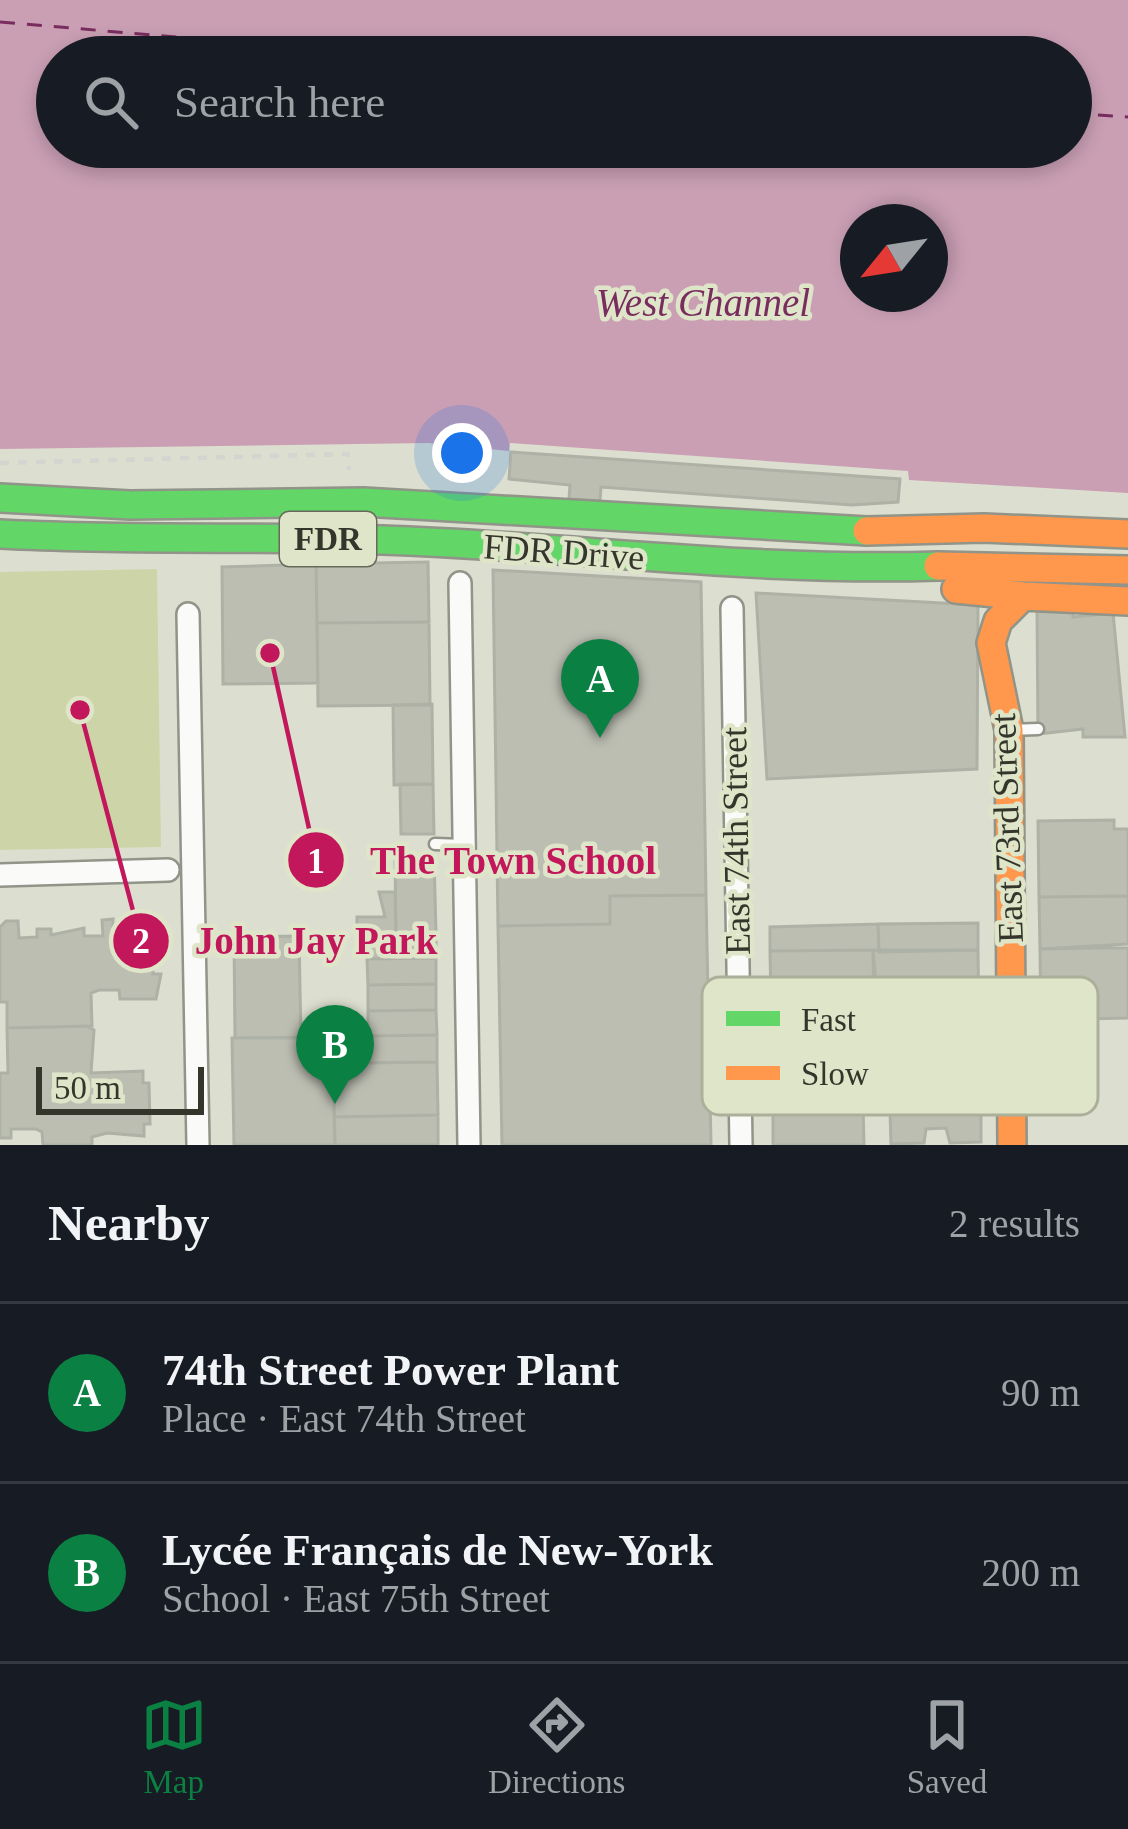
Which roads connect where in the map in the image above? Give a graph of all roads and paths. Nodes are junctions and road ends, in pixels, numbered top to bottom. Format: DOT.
graph roads {
  1 [pos="0,498"];
  2 [pos="0,534"];
  3 [pos="1128,534"];
  4 [pos="54,538"];
  5 [pos="0,551"];
  6 [pos="892,569"];
  7 [pos="1128,570"];
  8 [pos="460,583"];
  9 [pos="1023,596"];
  10 [pos="1128,601"];
  11 [pos="732,608"];
  12 [pos="188,614"];
  13 [pos="1038,729"];
  14 [pos="1009,730"];
  15 [pos="434,844"];
  16 [pos="464,845"];
  17 [pos="168,870"];
  18 [pos="0,875"];
  19 [pos="738,977"];
  20 [pos="1011,977"];
  21 [pos="740,1115"];
  22 [pos="1012,1115"];
  23 [pos="198,1145"];
  24 [pos="469,1145"];
  25 [pos="741,1145"];
  26 [pos="1012,1145"];
  1 -- 3 [label="main road, FDR Drive / FDR"];
  2 -- 4 [label="main road, FDR Drive / FDR"];
  4 -- 5 [label="main road"];
  4 -- 6 [label="main road, FDR Drive / FDR"];
  6 -- 7 [label="main road, FDR Drive / FDR"];
  6 -- 9 [label="main road"];
  8 -- 16 [label="street"];
  9 -- 10 [label="main road"];
  9 -- 14 [label="main road, East 73rd Street"];
  11 -- 19 [label="street, East 74th Street"];
  12 -- 23 [label="street"];
  13 -- 14 [label="lane"];
  14 -- 20 [label="main road, East 73rd Street"];
  15 -- 16 [label="lane"];
  16 -- 24 [label="street"];
  17 -- 18 [label="street"];
  21 -- 25 [label="street, East 74th Street"];
  22 -- 26 [label="main road, East 73rd Street"];
}
